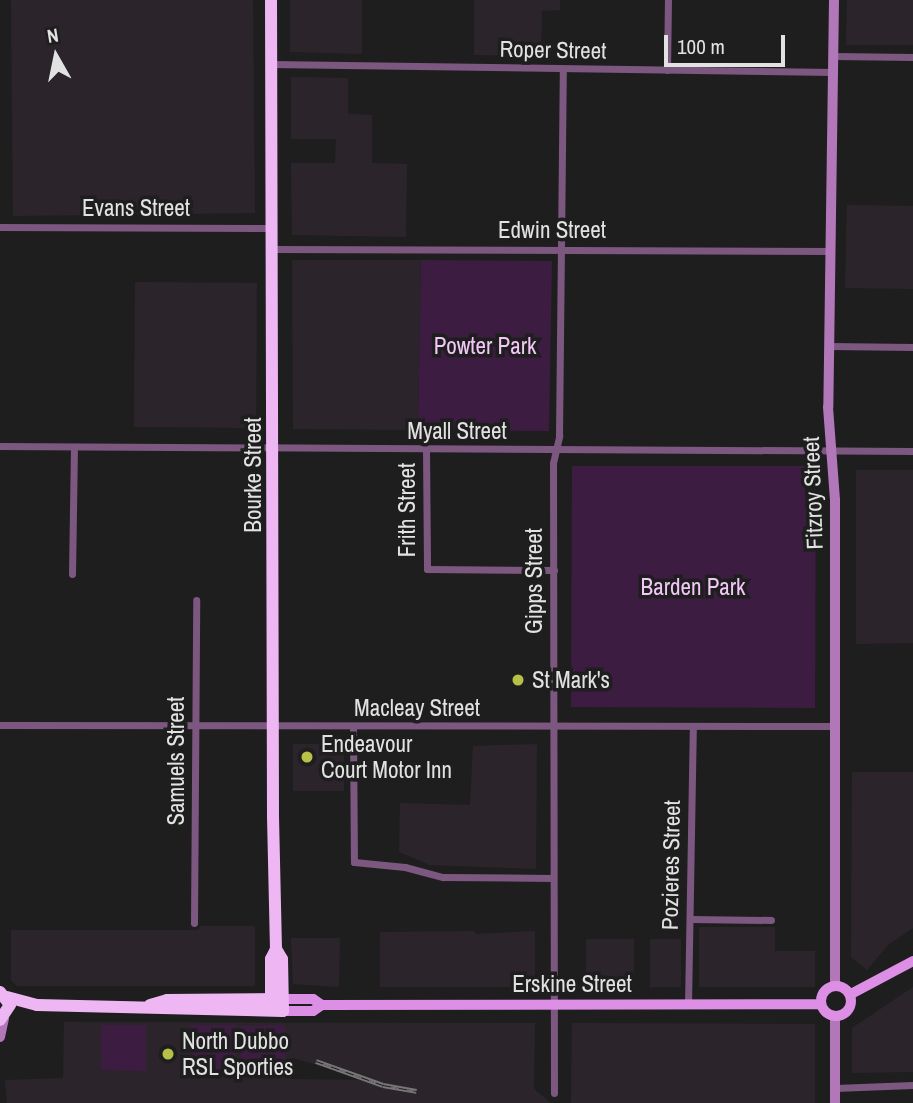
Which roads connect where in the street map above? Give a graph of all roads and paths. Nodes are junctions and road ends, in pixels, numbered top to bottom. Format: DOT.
graph roads {
  1 [pos="271,0"];
  2 [pos="668,0"];
  3 [pos="834,0"];
  4 [pos="834,56"];
  5 [pos="913,57"];
  6 [pos="271,64"];
  7 [pos="563,69"];
  8 [pos="667,70"];
  9 [pos="834,72"];
  10 [pos="0,227"];
  11 [pos="273,228"];
  12 [pos="273,249"];
  13 [pos="560,249"];
  14 [pos="831,251"];
  15 [pos="829,346"];
  16 [pos="913,347"];
  17 [pos="0,446"];
  18 [pos="75,447"];
  19 [pos="275,447"];
  20 [pos="426,450"];
  21 [pos="556,450"];
  22 [pos="831,450"];
  23 [pos="913,451"];
  24 [pos="554,570"];
  25 [pos="72,574"];
  26 [pos="196,600"];
  27 [pos="0,725"];
  28 [pos="195,726"];
  29 [pos="553,726"];
  30 [pos="693,726"];
  31 [pos="834,726"];
  32 [pos="274,727"];
  33 [pos="353,727"];
  34 [pos="554,878"];
  35 [pos="690,919"];
  36 [pos="771,920"];
  37 [pos="194,923"];
  38 [pos="913,961"];
  39 [pos="835,985"];
  40 [pos="2,991"];
  41 [pos="851,994"];
  42 [pos="821,1004"];
  43 [pos="37,1005"];
  44 [pos="277,1005"];
  45 [pos="553,1005"];
  46 [pos="688,1005"];
  47 [pos="835,1016"];
  48 [pos="4,1017"];
  49 [pos="0,1037"];
  50 [pos="913,1085"];
  51 [pos="835,1088"];
  52 [pos="554,1093"];
  53 [pos="835,1103"];
  1 -- 6 [label="highway, Bourke Street"];
  2 -- 8 [label="street"];
  3 -- 4 [label="street, Fitzroy Street"];
  4 -- 5 [label="street"];
  4 -- 9 [label="street, Fitzroy Street"];
  6 -- 7 [label="street, Roper Street"];
  6 -- 11 [label="highway, Bourke Street"];
  7 -- 8 [label="street, Roper Street"];
  7 -- 13 [label="street, Gipps Street"];
  8 -- 9 [label="street, Roper Street"];
  9 -- 14 [label="street, Fitzroy Street"];
  10 -- 11 [label="street, Evans Street"];
  11 -- 12 [label="highway, Bourke Street"];
  12 -- 13 [label="street, Edwin Street"];
  12 -- 19 [label="highway, Bourke Street"];
  13 -- 14 [label="street, Edwin Street"];
  13 -- 21 [label="street, Gipps Street"];
  14 -- 15 [label="street, Fitzroy Street"];
  15 -- 16 [label="street"];
  15 -- 22 [label="street, Fitzroy Street"];
  17 -- 18 [label="street, Myall Street"];
  18 -- 19 [label="street, Myall Street"];
  18 -- 25 [label="street"];
  19 -- 20 [label="street, Myall Street"];
  19 -- 32 [label="highway, Bourke Street"];
  20 -- 21 [label="street, Myall Street"];
  20 -- 24 [label="street, Frith Street"];
  21 -- 22 [label="street, Myall Street"];
  21 -- 24 [label="street, Gipps Street"];
  22 -- 23 [label="street, Myall Street"];
  22 -- 31 [label="street, Fitzroy Street"];
  24 -- 29 [label="street, Gipps Street"];
  26 -- 28 [label="street, Samuels Street"];
  27 -- 28 [label="street, Macleay Street"];
  28 -- 32 [label="street, Macleay Street"];
  28 -- 37 [label="street, Samuels Street"];
  29 -- 30 [label="street, Macleay Street"];
  29 -- 33 [label="street, Macleay Street"];
  29 -- 34 [label="street, Gipps Street"];
  30 -- 31 [label="street, Macleay Street"];
  30 -- 35 [label="street, Pozieres Street"];
  31 -- 39 [label="street, Fitzroy Street"];
  32 -- 33 [label="street, Macleay Street"];
  32 -- 44 [label="highway, Bourke Street"];
  33 -- 34 [label="street"];
  34 -- 45 [label="street, Gipps Street"];
  35 -- 36 [label="street"];
  35 -- 46 [label="street, Pozieres Street"];
  38 -- 41 [label="main road"];
  39 -- 41 [label="main road"];
  39 -- 42 [label="main road"];
  40 -- 43 [label="highway, Erskine Street"];
  40 -- 48 [label="highway"];
  41 -- 47 [label="main road"];
  42 -- 46 [label="main road, Erskine Street"];
  42 -- 47 [label="main road"];
  43 -- 44 [label="highway, Erskine Street"];
  43 -- 48 [label="highway, Erskine Street"];
  44 -- 45 [label="main road, Erskine Street"];
  45 -- 46 [label="main road, Erskine Street"];
  45 -- 52 [label="street, Gipps Street"];
  47 -- 51 [label="street"];
  48 -- 49 [label="street"];
  50 -- 51 [label="street"];
  51 -- 53 [label="street"];
}
